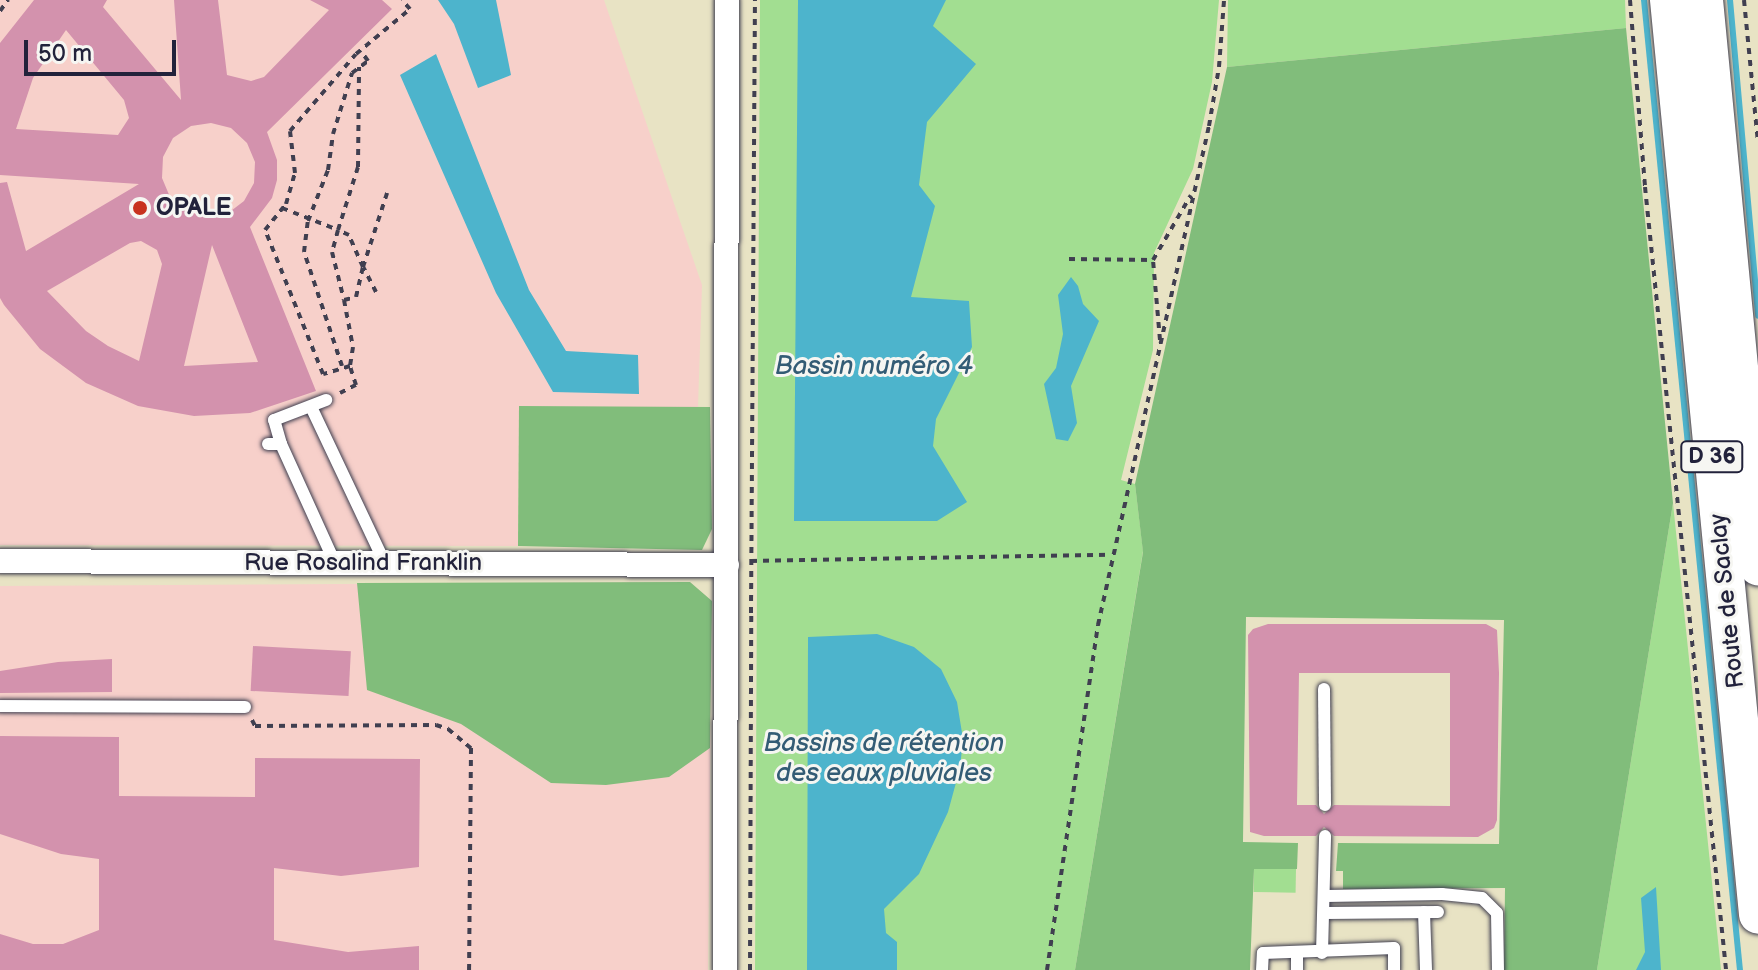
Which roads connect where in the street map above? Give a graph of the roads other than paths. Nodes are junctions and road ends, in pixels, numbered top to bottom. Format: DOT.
graph roads {
  1 [pos="727,0"];
  2 [pos="1669,0"];
  3 [pos="1704,0"];
  4 [pos="326,400"];
  5 [pos="313,411"];
  6 [pos="0,561"];
  7 [pos="335,563"];
  8 [pos="385,563"];
  9 [pos="727,565"];
  10 [pos="1758,566"];
  11 [pos="1324,689"];
  12 [pos="0,706"];
  13 [pos="245,707"];
  14 [pos="1325,805"];
  15 [pos="1325,836"];
  16 [pos="1326,896"];
  17 [pos="1424,912"];
  18 [pos="1438,912"];
  19 [pos="1325,913"];
  20 [pos="1758,915"];
  21 [pos="1297,953"];
  22 [pos="1322,953"];
  23 [pos="725,970"];
  24 [pos="1262,970"];
  25 [pos="1297,970"];
  26 [pos="1394,970"];
  27 [pos="1426,970"];
  28 [pos="1498,970"];
  1 -- 9 [label="street"];
  2 -- 20 [label="main road, Route de Saclay / D 36"];
  3 -- 10 [label="main road, Route de Saclay / D 36"];
  4 -- 7 [label="lane"];
  5 -- 8 [label="lane"];
  6 -- 7 [label="street, Rue Rosalind Franklin"];
  7 -- 8 [label="street, Rue Rosalind Franklin"];
  8 -- 9 [label="street, Rue Rosalind Franklin"];
  9 -- 23 [label="street"];
  11 -- 14 [label="lane"];
  12 -- 13 [label="lane"];
  15 -- 16 [label="lane"];
  16 -- 19 [label="lane"];
  16 -- 28 [label="lane"];
  17 -- 18 [label="lane"];
  17 -- 19 [label="lane"];
  17 -- 27 [label="lane"];
  19 -- 22 [label="lane"];
  21 -- 22 [label="lane"];
  21 -- 24 [label="lane"];
  21 -- 25 [label="lane"];
  22 -- 26 [label="lane"];
}
